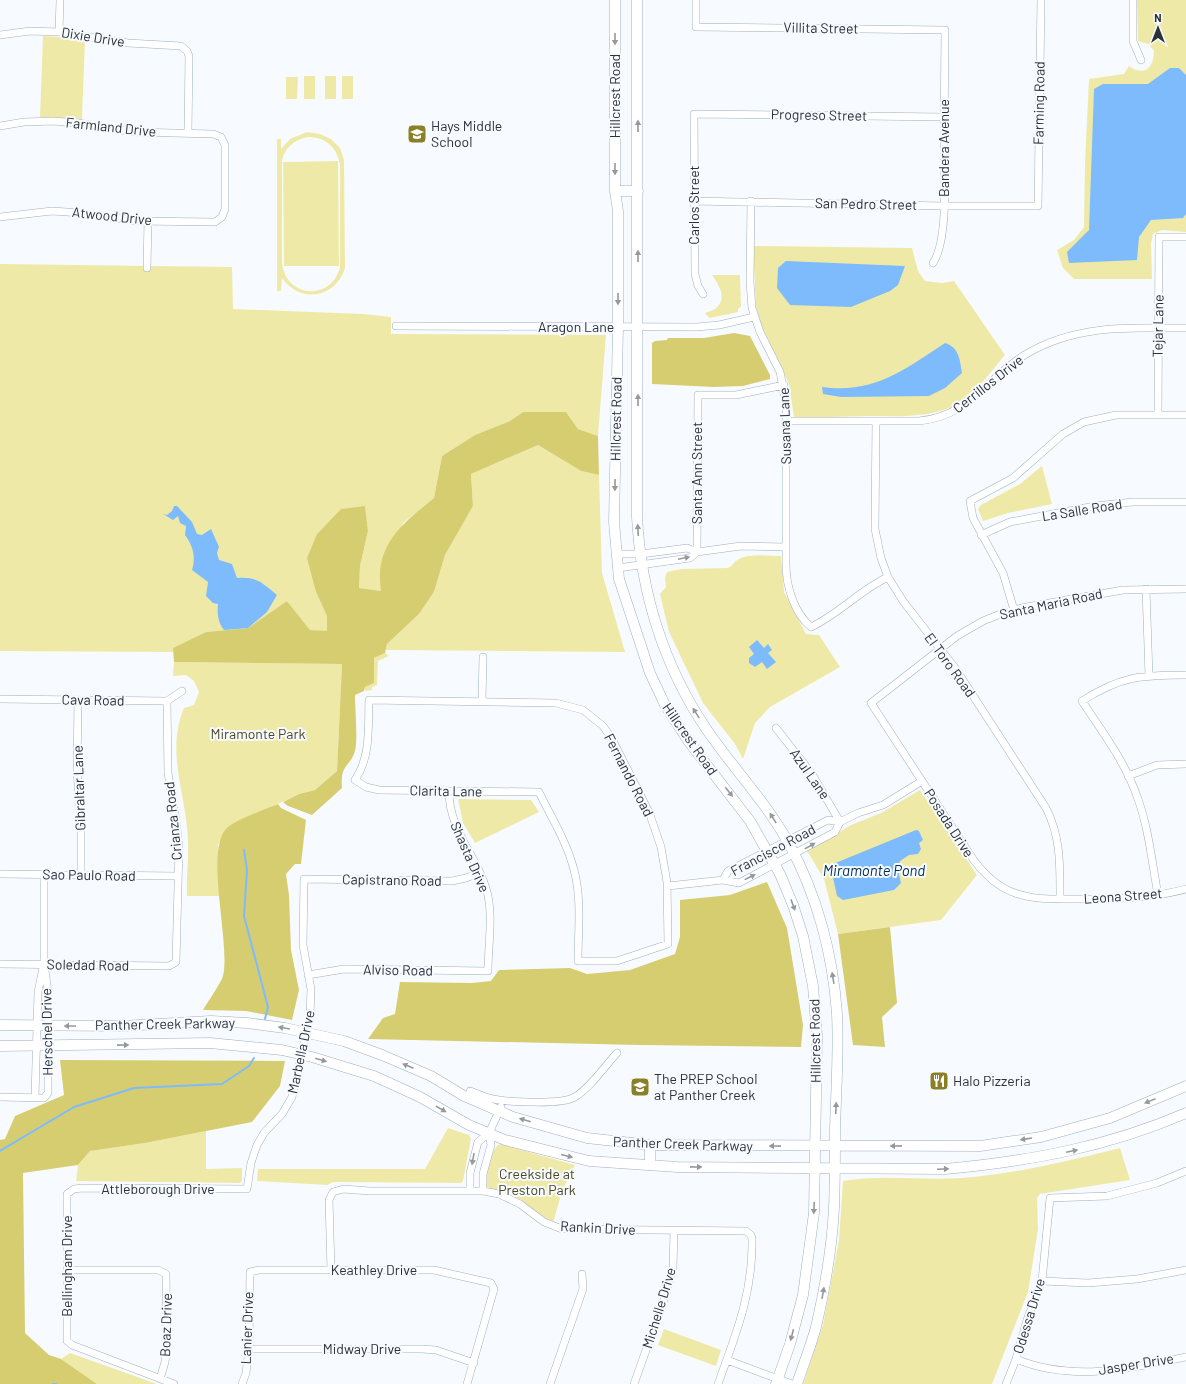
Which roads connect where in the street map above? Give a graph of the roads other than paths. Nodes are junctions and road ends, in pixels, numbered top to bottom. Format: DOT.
graph roads {
  1 [pos="60,0"];
  2 [pos="615,0"];
  3 [pos="637,0"];
  4 [pos="696,0"];
  5 [pos="1041,0"];
  6 [pos="1133,0"];
  7 [pos="945,30"];
  8 [pos="59,32"];
  9 [pos="0,35"];
  10 [pos="1141,60"];
  11 [pos="694,114"];
  12 [pos="944,117"];
  13 [pos="0,126"];
  14 [pos="188,133"];
  15 [pos="615,190"];
  16 [pos="638,192"];
  17 [pos="694,201"];
  18 [pos="751,201"];
  19 [pos="944,206"];
  20 [pos="1038,206"];
  21 [pos="0,217"];
  22 [pos="222,217"];
  23 [pos="148,221"];
  24 [pos="1186,237"];
  25 [pos="933,263"];
  26 [pos="147,268"];
  27 [pos="704,294"];
  28 [pos="754,317"];
  29 [pos="396,326"];
  30 [pos="618,327"];
  31 [pos="638,327"];
  32 [pos="1158,328"];
  33 [pos="1186,328"];
  34 [pos="784,385"];
  35 [pos="1158,415"];
  36 [pos="1186,415"];
  37 [pos="787,421"];
  38 [pos="876,421"];
  39 [pos="1186,502"];
  40 [pos="981,535"];
  41 [pos="786,547"];
  42 [pos="696,552"];
  43 [pos="617,554"];
  44 [pos="641,554"];
  45 [pos="642,565"];
  46 [pos="618,568"];
  47 [pos="888,576"];
  48 [pos="1146,588"];
  49 [pos="1186,589"];
  50 [pos="1014,610"];
  51 [pos="940,649"];
  52 [pos="483,657"];
  53 [pos="1150,676"];
  54 [pos="1186,676"];
  55 [pos="182,691"];
  56 [pos="0,699"];
  57 [pos="78,700"];
  58 [pos="167,701"];
  59 [pos="482,701"];
  60 [pos="871,703"];
  61 [pos="776,728"];
  62 [pos="1186,764"];
  63 [pos="1128,776"];
  64 [pos="355,780"];
  65 [pos="922,781"];
  66 [pos="449,791"];
  67 [pos="840,822"];
  68 [pos="788,842"];
  69 [pos="769,852"];
  70 [pos="794,855"];
  71 [pos="776,864"];
  72 [pos="479,873"];
  73 [pos="0,874"];
  74 [pos="44,874"];
  75 [pos="81,876"];
  76 [pos="178,876"];
  77 [pos="304,879"];
  78 [pos="723,880"];
  79 [pos="668,886"];
  80 [pos="1186,888"];
  81 [pos="1158,895"];
  82 [pos="1060,899"];
  83 [pos="668,944"];
  84 [pos="0,964"];
  85 [pos="44,964"];
  86 [pos="175,964"];
  87 [pos="488,971"];
  88 [pos="308,975"];
  89 [pos="0,1025"];
  90 [pos="37,1026"];
  91 [pos="49,1026"];
  92 [pos="307,1032"];
  93 [pos="0,1046"];
  94 [pos="36,1046"];
  95 [pos="48,1046"];
  96 [pos="617,1053"];
  97 [pos="302,1054"];
  98 [pos="1186,1086"];
  99 [pos="470,1091"];
  100 [pos="0,1097"];
  101 [pos="36,1097"];
  102 [pos="504,1100"];
  103 [pos="500,1112"];
  104 [pos="1186,1113"];
  105 [pos="489,1133"];
  106 [pos="650,1145"];
  107 [pos="814,1147"];
  108 [pos="835,1147"];
  109 [pos="650,1165"];
  110 [pos="834,1168"];
  111 [pos="815,1169"];
  112 [pos="1186,1171"];
  113 [pos="247,1189"];
  114 [pos="70,1191"];
  115 [pos="470,1191"];
  116 [pos="483,1191"];
  117 [pos="674,1231"];
  118 [pos="331,1269"];
  119 [pos="67,1270"];
  120 [pos="1186,1270"];
  121 [pos="250,1272"];
  122 [pos="582,1274"];
  123 [pos="1042,1281"];
  124 [pos="249,1349"];
  125 [pos="1186,1356"];
  126 [pos="1016,1359"];
  127 [pos="727,1360"];
  128 [pos="474,1363"];
  129 [pos="160,1379"];
  130 [pos="777,1381"];
  131 [pos="174,1384"];
  132 [pos="242,1384"];
  133 [pos="468,1384"];
  134 [pos="550,1384"];
  135 [pos="634,1384"];
  136 [pos="718,1384"];
  137 [pos="792,1384"];
  138 [pos="797,1384"];
  139 [pos="1006,1384"];
  1 -- 8 [label="street"];
  2 -- 15 [label="main road, Hillcrest Road, one-way"];
  16 -- 3 [label="main road, Hillcrest Road, one-way"];
  4 -- 7 [label="street, Villita Street"];
  5 -- 20 [label="street, Farming Road"];
  6 -- 10 [label="street"];
  7 -- 12 [label="street, Bandera Avenue"];
  8 -- 9 [label="street, Dixie Drive"];
  8 -- 14 [label="street, Dixie Drive"];
  11 -- 12 [label="street, Progreso Street"];
  11 -- 17 [label="street, Carlos Street"];
  12 -- 19 [label="street, Bandera Avenue"];
  13 -- 14 [label="street, Farmland Drive"];
  14 -- 22 [label="street, Farmland Drive"];
  15 -- 16 [label="main road"];
  15 -- 30 [label="main road, Hillcrest Road, one-way"];
  31 -- 16 [label="main road, Hillcrest Road, one-way"];
  17 -- 18 [label="street, San Pedro Street"];
  17 -- 27 [label="street, Carlos Street"];
  18 -- 19 [label="street, San Pedro Street"];
  18 -- 28 [label="street, Susana Lane"];
  19 -- 20 [label="street, San Pedro Street"];
  19 -- 25 [label="street, Bandera Avenue"];
  21 -- 23 [label="street, Atwood Drive"];
  22 -- 23 [label="street, Atwood Drive"];
  23 -- 26 [label="street"];
  24 -- 32 [label="street, Tejar Lane"];
  28 -- 31 [label="street, Aragon Lane"];
  28 -- 34 [label="street, Susana Lane"];
  29 -- 30 [label="street, Aragon Lane"];
  30 -- 31 [label="street, Aragon Lane"];
  30 -- 43 [label="main road, Hillcrest Road, one-way"];
  44 -- 31 [label="main road, Hillcrest Road, one-way"];
  32 -- 33 [label="street, Cerrillos Drive"];
  32 -- 35 [label="street, Tejar Lane"];
  32 -- 38 [label="street, Cerrillos Drive"];
  34 -- 37 [label="street, Susana Lane"];
  34 -- 42 [label="street, Santa Ann Street"];
  35 -- 36 [label="street"];
  35 -- 40 [label="street"];
  37 -- 38 [label="street, Cerrillos Drive"];
  37 -- 41 [label="street, Susana Lane"];
  38 -- 47 [label="street, El Toro Road"];
  39 -- 40 [label="street, La Salle Road"];
  40 -- 50 [label="street"];
  41 -- 42 [label="street"];
  41 -- 47 [label="street, Susana Lane"];
  42 -- 44 [label="street"];
  45 -- 42 [label="street, one-way"];
  43 -- 44 [label="street"];
  43 -- 46 [label="main road, Hillcrest Road"];
  44 -- 45 [label="main road, Hillcrest Road"];
  45 -- 46 [label="street"];
  68 -- 45 [label="main road, Hillcrest Road, one-way"];
  46 -- 69 [label="main road, Hillcrest Road, one-way"];
  47 -- 51 [label="street, El Toro Road"];
  48 -- 49 [label="street, Santa Maria Road"];
  48 -- 50 [label="street, Santa Maria Road"];
  48 -- 53 [label="street"];
  50 -- 51 [label="street, Santa Maria Road"];
  51 -- 60 [label="street, Santa Maria Road"];
  51 -- 82 [label="street, El Toro Road"];
  52 -- 59 [label="street"];
  53 -- 54 [label="street"];
  53 -- 63 [label="street"];
  55 -- 58 [label="street"];
  56 -- 57 [label="street, Cava Road"];
  57 -- 58 [label="street, Cava Road"];
  57 -- 75 [label="street, Gibraltar Lane"];
  58 -- 76 [label="street, Crianza Road"];
  59 -- 64 [label="street, Fernando Road"];
  59 -- 79 [label="street, Fernando Road"];
  60 -- 65 [label="street, Posada Drive"];
  61 -- 67 [label="street, Azul Lane"];
  62 -- 63 [label="street"];
  63 -- 81 [label="street"];
  64 -- 66 [label="street, Clarita Lane"];
  65 -- 67 [label="street, Francisco Road"];
  65 -- 82 [label="street, Posada Drive"];
  66 -- 72 [label="street, Shasta Drive"];
  66 -- 83 [label="street, Clarita Lane"];
  67 -- 68 [label="street, Francisco Road"];
  70 -- 67 [label="street, Francisco Road, one-way"];
  68 -- 69 [label="street, Francisco Road"];
  68 -- 70 [label="main road, Hillcrest Road"];
  69 -- 71 [label="main road, Hillcrest Road"];
  69 -- 78 [label="street, Francisco Road"];
  70 -- 71 [label="street, Francisco Road"];
  108 -- 70 [label="main road, Hillcrest Road, one-way"];
  78 -- 71 [label="street, Francisco Road, one-way"];
  71 -- 107 [label="main road, Hillcrest Road, one-way"];
  72 -- 77 [label="street, Capistrano Road"];
  72 -- 87 [label="street, Shasta Drive"];
  73 -- 74 [label="street, Sao Paulo Road"];
  74 -- 75 [label="street, Sao Paulo Road"];
  74 -- 85 [label="street, Herschel Drive"];
  75 -- 76 [label="street, Sao Paulo Road"];
  76 -- 86 [label="street, Crianza Road"];
  77 -- 88 [label="street, Marbella Drive"];
  78 -- 79 [label="street"];
  79 -- 83 [label="street, Fernando Road"];
  80 -- 81 [label="street, Leona Street"];
  81 -- 82 [label="street, Leona Street"];
  84 -- 85 [label="street, Soledad Road"];
  85 -- 86 [label="street, Soledad Road"];
  85 -- 90 [label="street, Herschel Drive"];
  85 -- 91 [label="street, Herschel Drive"];
  87 -- 88 [label="street, Alviso Road"];
  88 -- 92 [label="street, Marbella Drive"];
  89 -- 90 [label="main road, Panther Creek Parkway"];
  90 -- 91 [label="main road, Panther Creek Parkway"];
  90 -- 94 [label="street, Herschel Drive"];
  92 -- 91 [label="main road, Panther Creek Parkway, one-way"];
  91 -- 95 [label="street, Herschel Drive"];
  92 -- 97 [label="street, Marbella Drive"];
  103 -- 92 [label="main road, Panther Creek Parkway, one-way"];
  93 -- 94 [label="main road, Panther Creek Parkway"];
  94 -- 95 [label="main road, Panther Creek Parkway"];
  94 -- 101 [label="street, Herschel Drive"];
  95 -- 97 [label="main road, Panther Creek Parkway, one-way"];
  95 -- 101 [label="street, Herschel Drive"];
  96 -- 102 [label="street"];
  97 -- 105 [label="main road, Panther Creek Parkway, one-way"];
  97 -- 113 [label="street, Marbella Drive"];
  98 -- 108 [label="main road, Panther Creek Parkway, one-way"];
  99 -- 102 [label="street"];
  100 -- 101 [label="street"];
  102 -- 103 [label="street"];
  103 -- 105 [label="street"];
  106 -- 103 [label="main road, Panther Creek Parkway, one-way"];
  110 -- 104 [label="main road, Panther Creek Parkway, one-way"];
  105 -- 109 [label="main road, Panther Creek Parkway, one-way"];
  105 -- 115 [label="street, one-way"];
  105 -- 116 [label="street"];
  107 -- 106 [label="main road, Panther Creek Parkway, one-way"];
  106 -- 109 [label="main road"];
  107 -- 108 [label="main road, Panther Creek Parkway"];
  107 -- 111 [label="main road, Hillcrest Road"];
  108 -- 110 [label="main road, Hillcrest Road"];
  109 -- 111 [label="main road, Panther Creek Parkway, one-way"];
  110 -- 111 [label="main road, Panther Creek Parkway"];
  138 -- 110 [label="main road, Hillcrest Road, one-way"];
  111 -- 130 [label="main road, Hillcrest Road, one-way"];
  112 -- 123 [label="street, Odessa Drive"];
  113 -- 114 [label="street, Attleborough Drive"];
  114 -- 119 [label="street, Bellingham Drive"];
  115 -- 116 [label="street, Rankin Drive"];
  115 -- 118 [label="street, Rankin Drive"];
  116 -- 117 [label="street, Rankin Drive"];
  117 -- 127 [label="street, Rankin Drive"];
  117 -- 135 [label="street, Michelle Drive"];
  118 -- 121 [label="street, Keathley Drive"];
  118 -- 128 [label="street, Keathley Drive"];
  119 -- 129 [label="street, Bellingham Drive"];
  119 -- 129 [label="street, Boaz Drive"];
  120 -- 123 [label="street"];
  121 -- 124 [label="street, Lanier Drive"];
  122 -- 134 [label="street"];
  123 -- 126 [label="street, Odessa Drive"];
  124 -- 128 [label="street, Midway Drive"];
  124 -- 132 [label="street, Lanier Drive"];
  125 -- 126 [label="street, Jasper Drive"];
  126 -- 139 [label="street, Odessa Drive"];
  127 -- 130 [label="street"];
  127 -- 136 [label="street"];
  128 -- 133 [label="street"];
  129 -- 131 [label="street"];
  130 -- 137 [label="street"];
}
